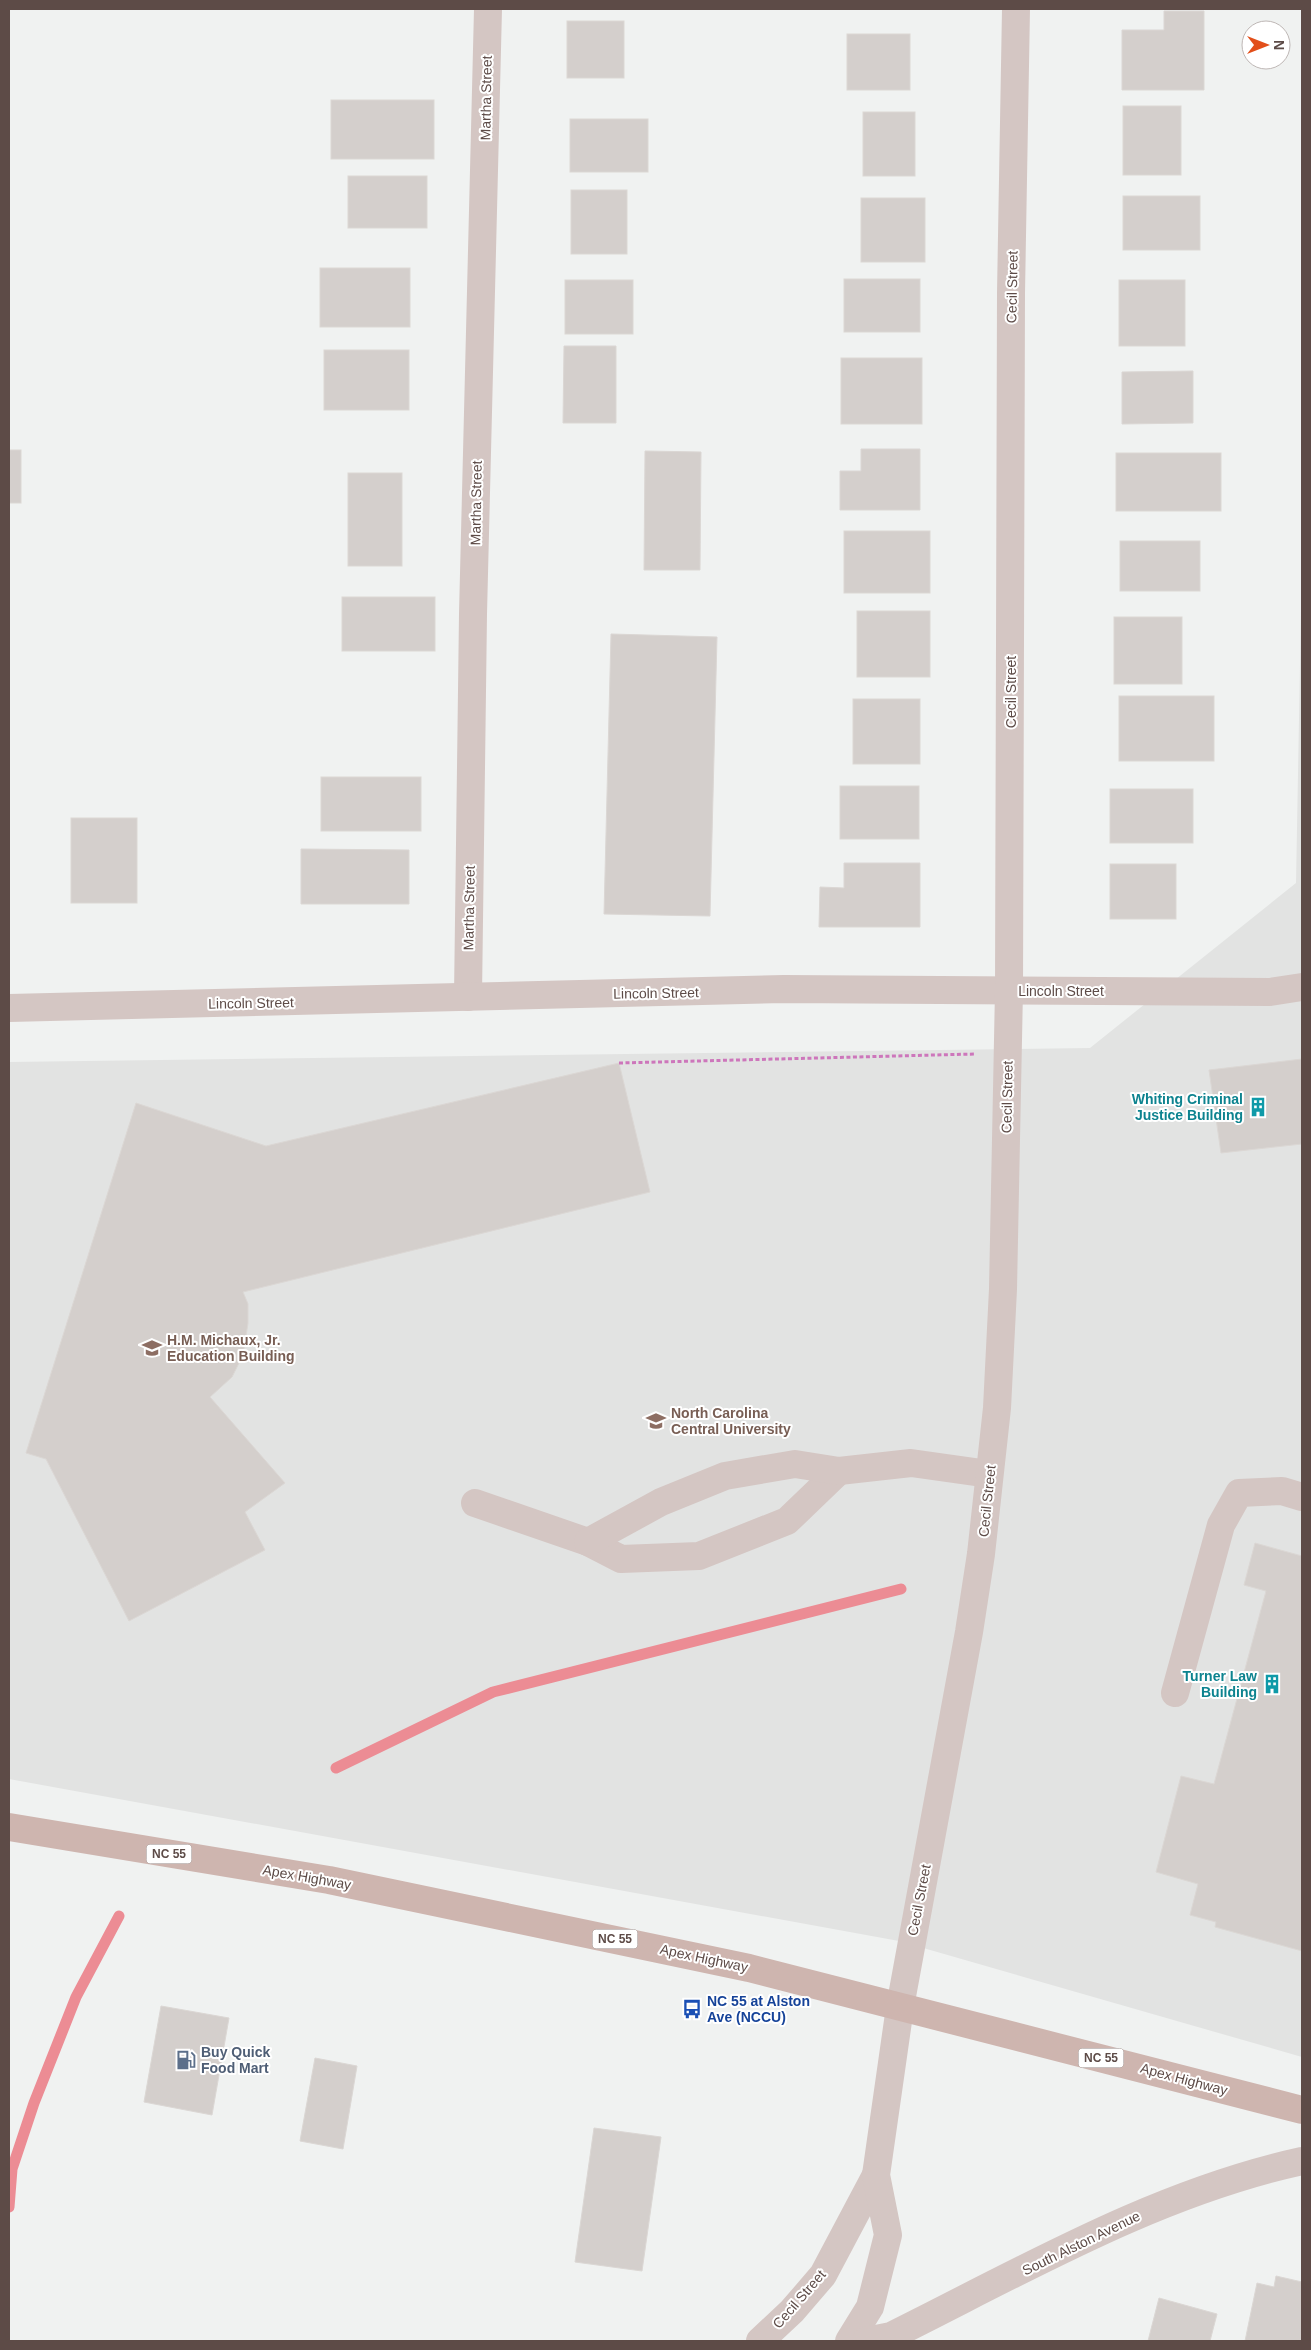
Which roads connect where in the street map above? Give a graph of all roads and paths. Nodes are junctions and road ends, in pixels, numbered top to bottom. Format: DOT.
graph roads {
  1 [pos="488,9"];
  2 [pos="1016,9"];
  3 [pos="1302,987"];
  4 [pos="1009,990"];
  5 [pos="468,997"];
  6 [pos="9,1008"];
  7 [pos="975,1054"];
  8 [pos="619,1063"];
  9 [pos="839,1471"];
  10 [pos="989,1474"];
  11 [pos="1302,1497"];
  12 [pos="475,1503"];
  13 [pos="588,1542"];
  14 [pos="1175,1693"];
  15 [pos="9,1827"];
  16 [pos="900,2007"];
  17 [pos="1302,2110"];
  18 [pos="1302,2161"];
  19 [pos="876,2175"];
  20 [pos="760,2341"];
  21 [pos="849,2341"];
  22 [pos="866,2341"];
  1 -- 5 [label="street, Martha Street"];
  2 -- 4 [label="street, Cecil Street"];
  3 -- 4 [label="street, Lincoln Street"];
  4 -- 5 [label="street, Lincoln Street"];
  4 -- 10 [label="street, Cecil Street"];
  5 -- 6 [label="street, Lincoln Street"];
  7 -- 8 [label="path"];
  9 -- 10 [label="street"];
  9 -- 13 [label="street"];
  9 -- 13 [label="street"];
  10 -- 16 [label="street, Cecil Street"];
  11 -- 14 [label="street"];
  12 -- 13 [label="street"];
  15 -- 16 [label="main road, Apex Highway / NC 55"];
  16 -- 17 [label="main road, Apex Highway / NC 55"];
  16 -- 19 [label="street, Cecil Street"];
  18 -- 22 [label="street, South Alston Avenue"];
  19 -- 20 [label="street, Cecil Street"];
  19 -- 21 [label="street, Cecil Street"];
}
